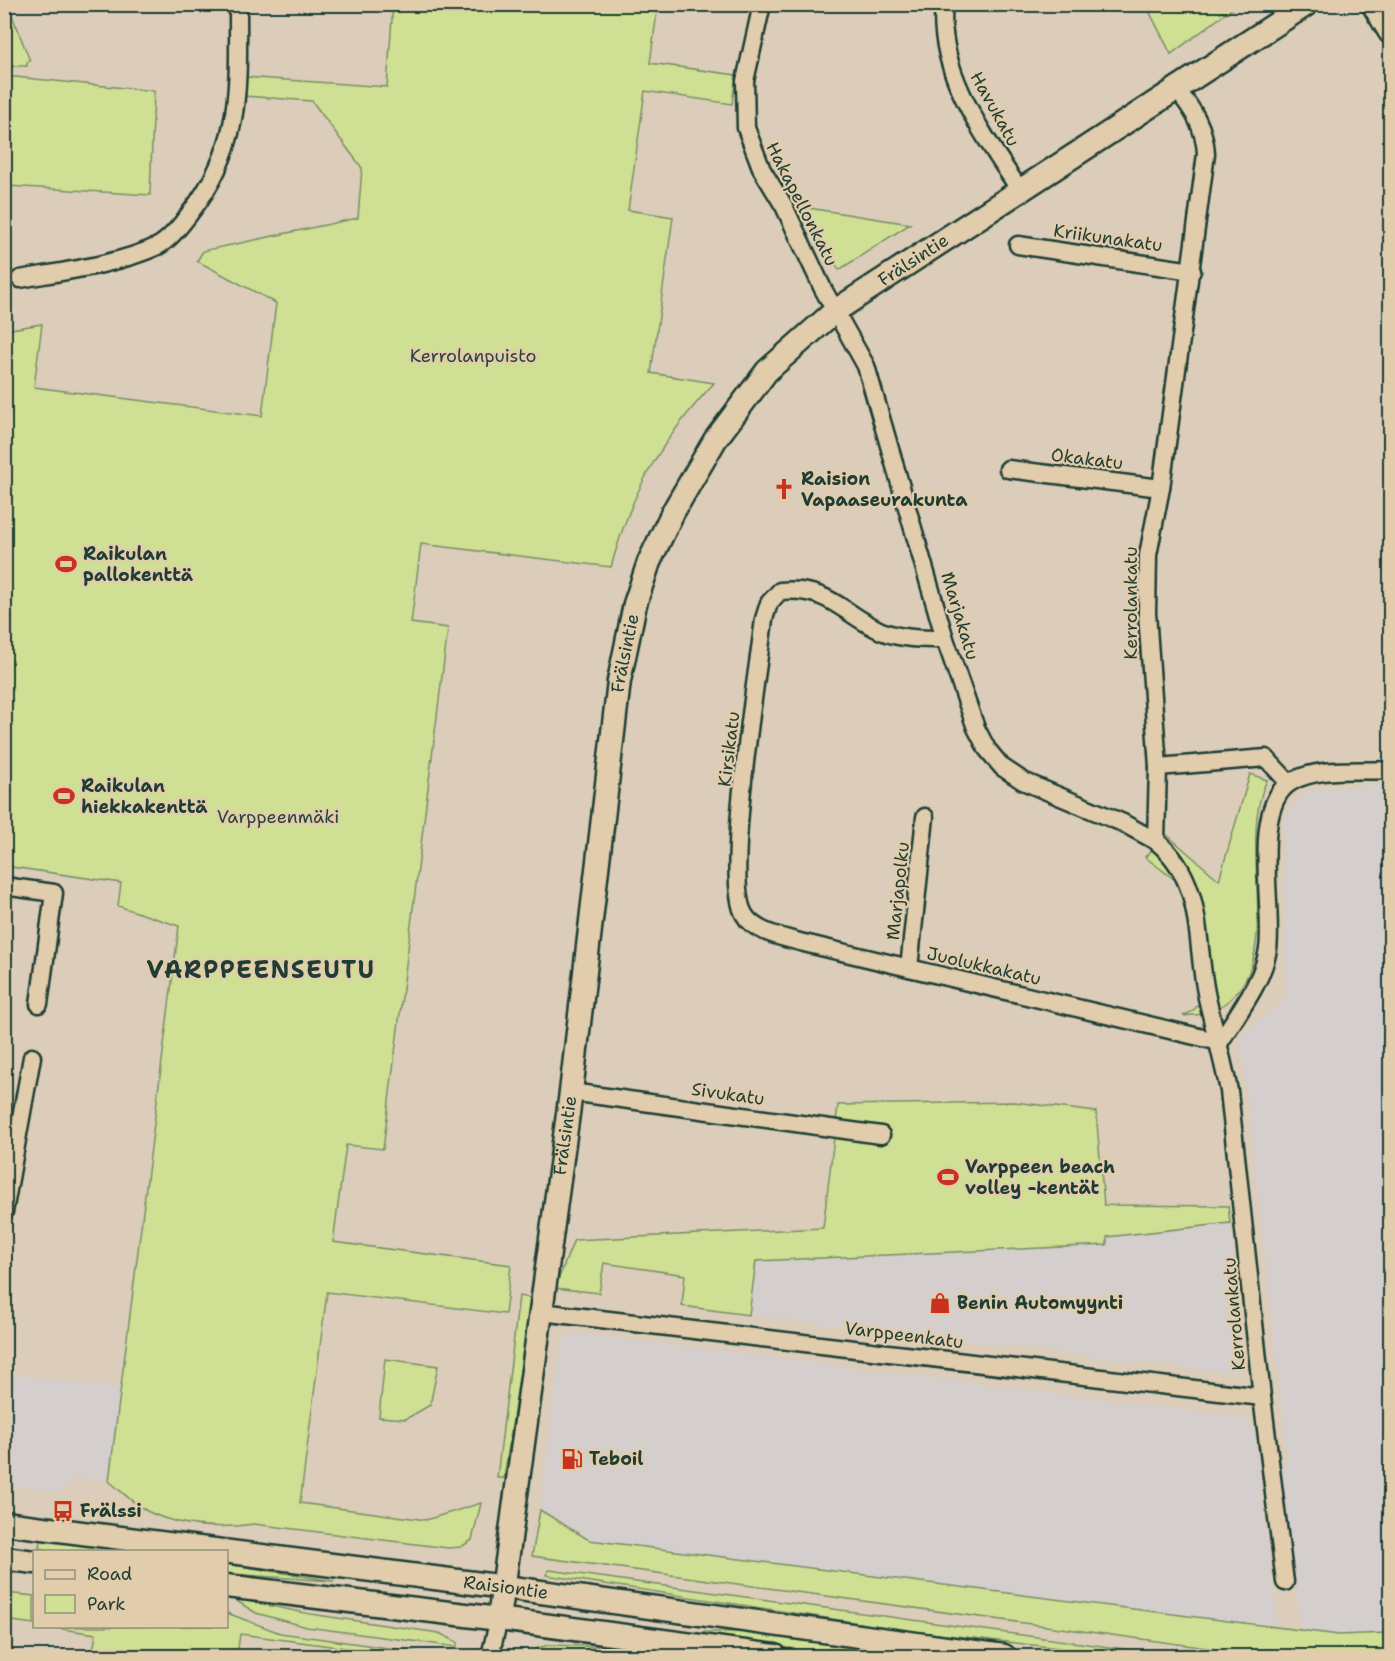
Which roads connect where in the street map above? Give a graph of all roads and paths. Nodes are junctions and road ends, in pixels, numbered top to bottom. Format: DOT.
graph roads {
  1 [pos="238,4"];
  2 [pos="762,4"];
  3 [pos="944,4"];
  4 [pos="1307,4"];
  5 [pos="1373,4"];
  6 [pos="1390,32"];
  7 [pos="1176,89"];
  8 [pos="1021,192"];
  9 [pos="1018,245"];
  10 [pos="1192,271"];
  11 [pos="20,279"];
  12 [pos="835,311"];
  13 [pos="1008,469"];
  14 [pos="1161,488"];
  15 [pos="945,639"];
  16 [pos="1390,755"];
  17 [pos="1158,767"];
  18 [pos="1387,770"];
  19 [pos="1289,783"];
  20 [pos="926,817"];
  21 [pos="1156,842"];
  22 [pos="4,886"];
  23 [pos="744,915"];
  24 [pos="909,968"];
  25 [pos="39,1005"];
  26 [pos="1220,1042"];
  27 [pos="32,1057"];
  28 [pos="571,1092"];
  29 [pos="881,1135"];
  30 [pos="4,1212"];
  31 [pos="541,1312"];
  32 [pos="1262,1397"];
  33 [pos="4,1523"];
  34 [pos="215,1550"];
  35 [pos="228,1552"];
  36 [pos="4,1558"];
  37 [pos="33,1562"];
  38 [pos="1285,1582"];
  39 [pos="228,1586"];
  40 [pos="505,1587"];
  41 [pos="499,1619"];
  42 [pos="490,1656"];
  43 [pos="775,1656"];
  44 [pos="1004,1656"];
  1 -- 11 [label="street"];
  2 -- 12 [label="street, Hakapellonkatu"];
  3 -- 8 [label="street, Havukatu"];
  4 -- 7 [label="street, Frälsintie"];
  5 -- 6 [label="street"];
  7 -- 8 [label="street, Frälsintie"];
  7 -- 10 [label="street, Kerrolankatu"];
  8 -- 12 [label="street, Frälsintie"];
  9 -- 10 [label="street, Kriikunakatu"];
  10 -- 14 [label="street, Kerrolankatu"];
  12 -- 15 [label="street, Marjakatu"];
  12 -- 28 [label="street, Frälsintie"];
  13 -- 14 [label="street, Okakatu"];
  14 -- 17 [label="street, Kerrolankatu"];
  15 -- 21 [label="street, Marjakatu"];
  15 -- 23 [label="street, Kirsikatu"];
  16 -- 18 [label="street"];
  17 -- 19 [label="street"];
  17 -- 21 [label="street, Kerrolankatu"];
  18 -- 19 [label="street"];
  19 -- 26 [label="street"];
  20 -- 24 [label="street, Marjapolku"];
  21 -- 26 [label="street, Kerrolankatu"];
  22 -- 25 [label="street"];
  23 -- 24 [label="street, Juolukkakatu"];
  24 -- 26 [label="street, Juolukkakatu"];
  26 -- 32 [label="street, Kerrolankatu"];
  27 -- 30 [label="street"];
  28 -- 29 [label="street, Sivukatu"];
  28 -- 31 [label="street, Frälsintie"];
  31 -- 32 [label="street, Varppeenkatu"];
  31 -- 40 [label="street, Frälsintie"];
  32 -- 38 [label="street, Kerrolankatu"];
  33 -- 34 [label="street, Raisiontie"];
  35 -- 40 [label="street, Raisiontie"];
  36 -- 37 [label="street"];
  39 -- 41 [label="street, Raisiontie"];
  40 -- 41 [label="street, Frälsintie"];
  40 -- 44 [label="street, Raisiontie"];
  41 -- 42 [label="street"];
  41 -- 43 [label="street, Raisiontie"];
}
